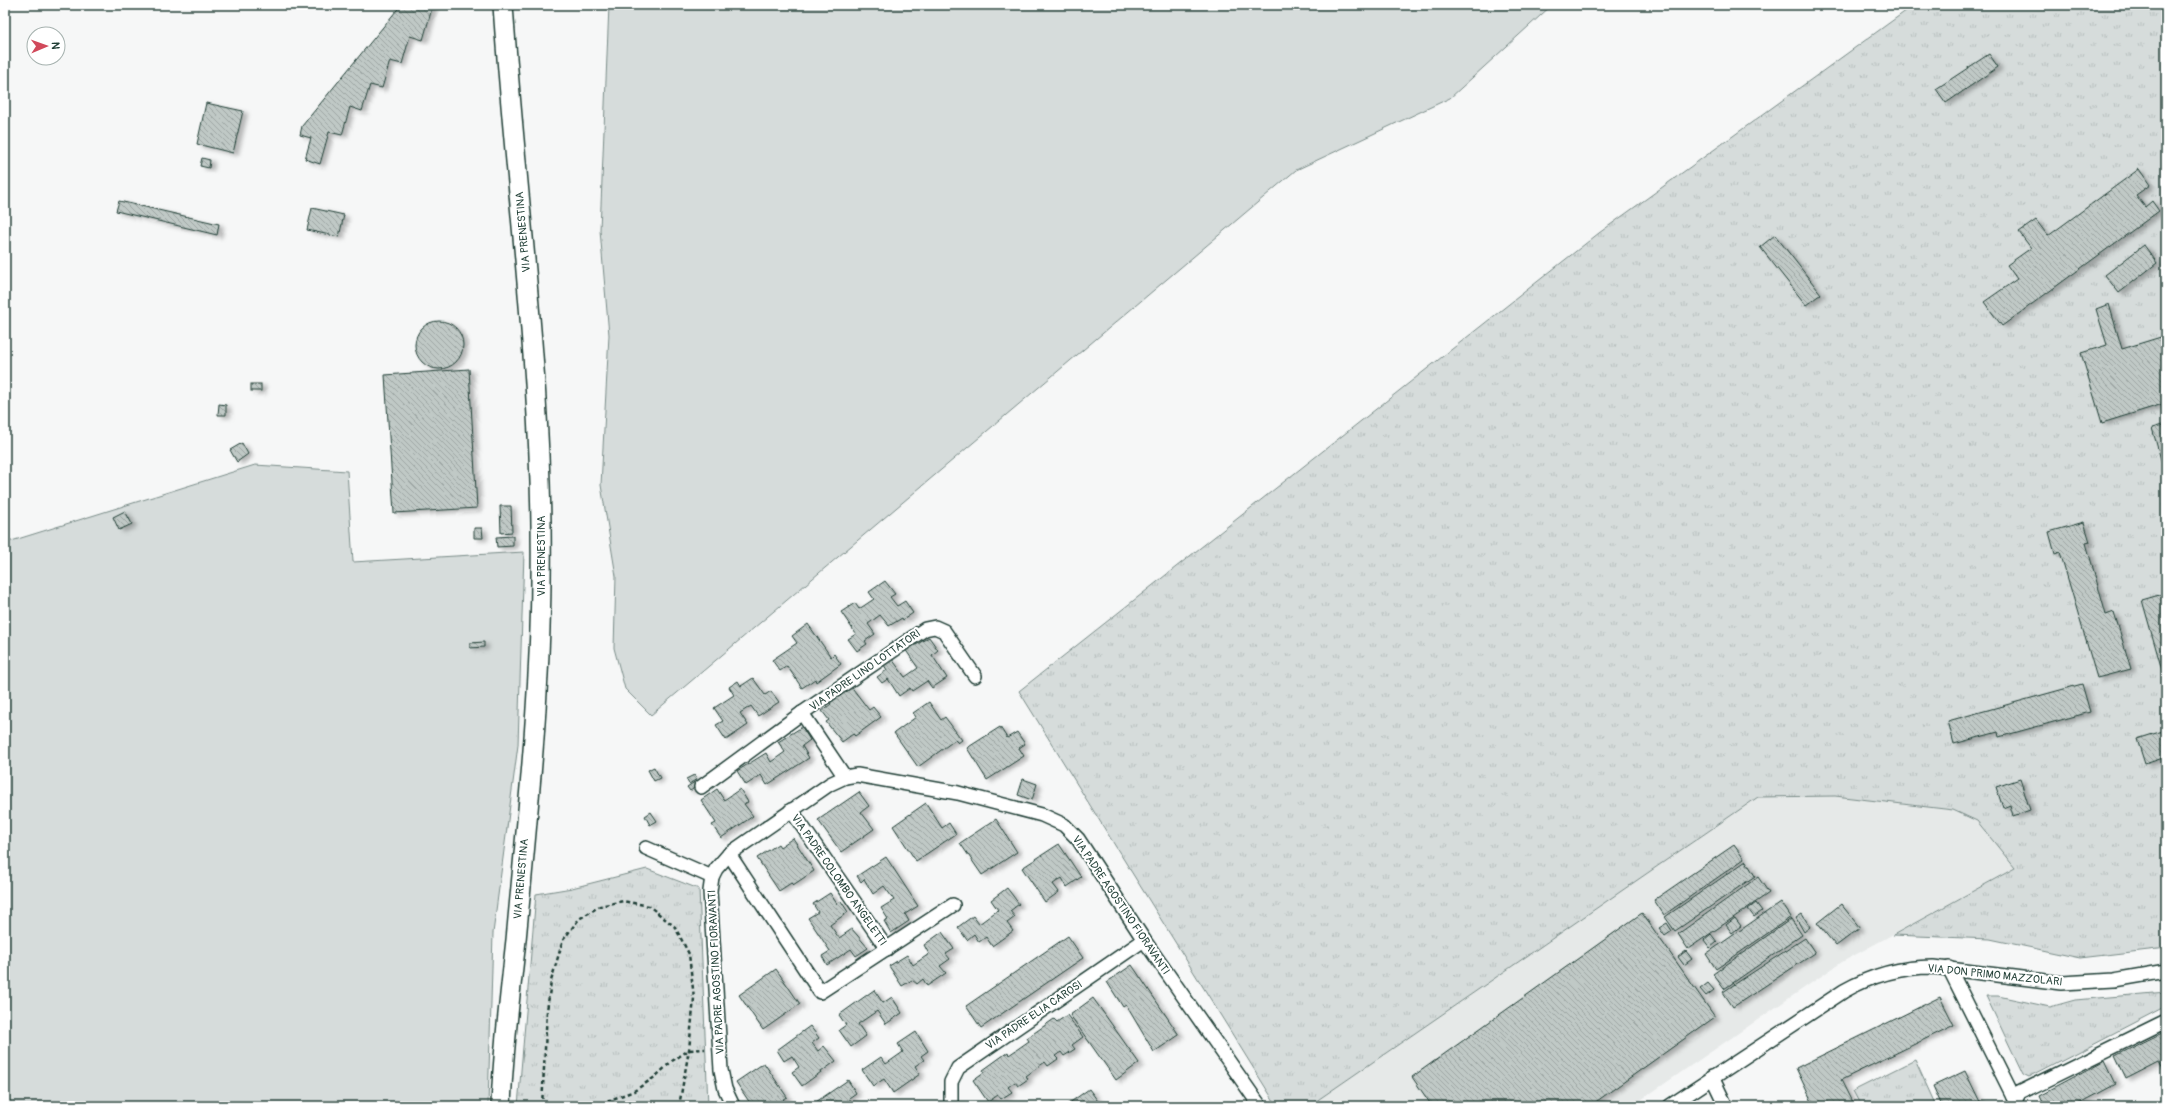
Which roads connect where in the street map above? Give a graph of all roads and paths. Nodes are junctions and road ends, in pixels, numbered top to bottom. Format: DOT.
graph roads {
  1 [pos="502,5"];
  2 [pos="975,676"];
  3 [pos="802,713"];
  4 [pos="844,777"];
  5 [pos="701,787"];
  6 [pos="791,810"];
  7 [pos="646,848"];
  8 [pos="729,854"];
  9 [pos="712,877"];
  10 [pos="953,905"];
  11 [pos="1144,940"];
  12 [pos="887,949"];
  13 [pos="1949,968"];
  14 [pos="2166,971"];
  15 [pos="2166,1021"];
  16 [pos="689,1050"];
  17 [pos="1712,1077"];
  18 [pos="2015,1101"];
  19 [pos="502,1106"];
  20 [pos="542,1106"];
  21 [pos="594,1106"];
  22 [pos="679,1106"];
  23 [pos="733,1106"];
  24 [pos="951,1106"];
  25 [pos="1260,1106"];
  26 [pos="1670,1106"];
  27 [pos="1726,1106"];
  1 -- 19 [label="main road, VIA PRENESTINA"];
  2 -- 3 [label="street, VIA PADRE LINO LOTTATORI"];
  3 -- 4 [label="street, VIA PADRE LINO LOTTATORI"];
  3 -- 5 [label="street, VIA PADRE LINO LOTTATORI"];
  4 -- 6 [label="street, VIA PADRE AGOSTINO FIORAVANTI"];
  4 -- 11 [label="street, VIA PADRE AGOSTINO FIORAVANTI"];
  6 -- 8 [label="street, VIA PADRE AGOSTINO FIORAVANTI"];
  6 -- 12 [label="street, VIA PADRE COLOMBO ANGELETTI"];
  7 -- 9 [label="street"];
  8 -- 9 [label="street, VIA PADRE AGOSTINO FIORAVANTI"];
  8 -- 12 [label="street, VIA PADRE COLOMBO ANGELETTI"];
  9 -- 23 [label="street, VIA PADRE AGOSTINO FIORAVANTI"];
  10 -- 12 [label="street, VIA PADRE COLOMBO ANGELETTI"];
  11 -- 24 [label="street, VIA PADRE ELIA CAROSI"];
  11 -- 25 [label="street, VIA PADRE AGOSTINO FIORAVANTI"];
  13 -- 14 [label="street, VIA DON PRIMO MAZZOLARI"];
  13 -- 17 [label="street, VIA DON PRIMO MAZZOLARI"];
  13 -- 18 [label="street"];
  15 -- 18 [label="street"];
  16 -- 20 [label="path"];
  16 -- 21 [label="path"];
  16 -- 22 [label="path"];
  17 -- 26 [label="street, VIA DON PRIMO MAZZOLARI"];
  17 -- 27 [label="street"];
}
